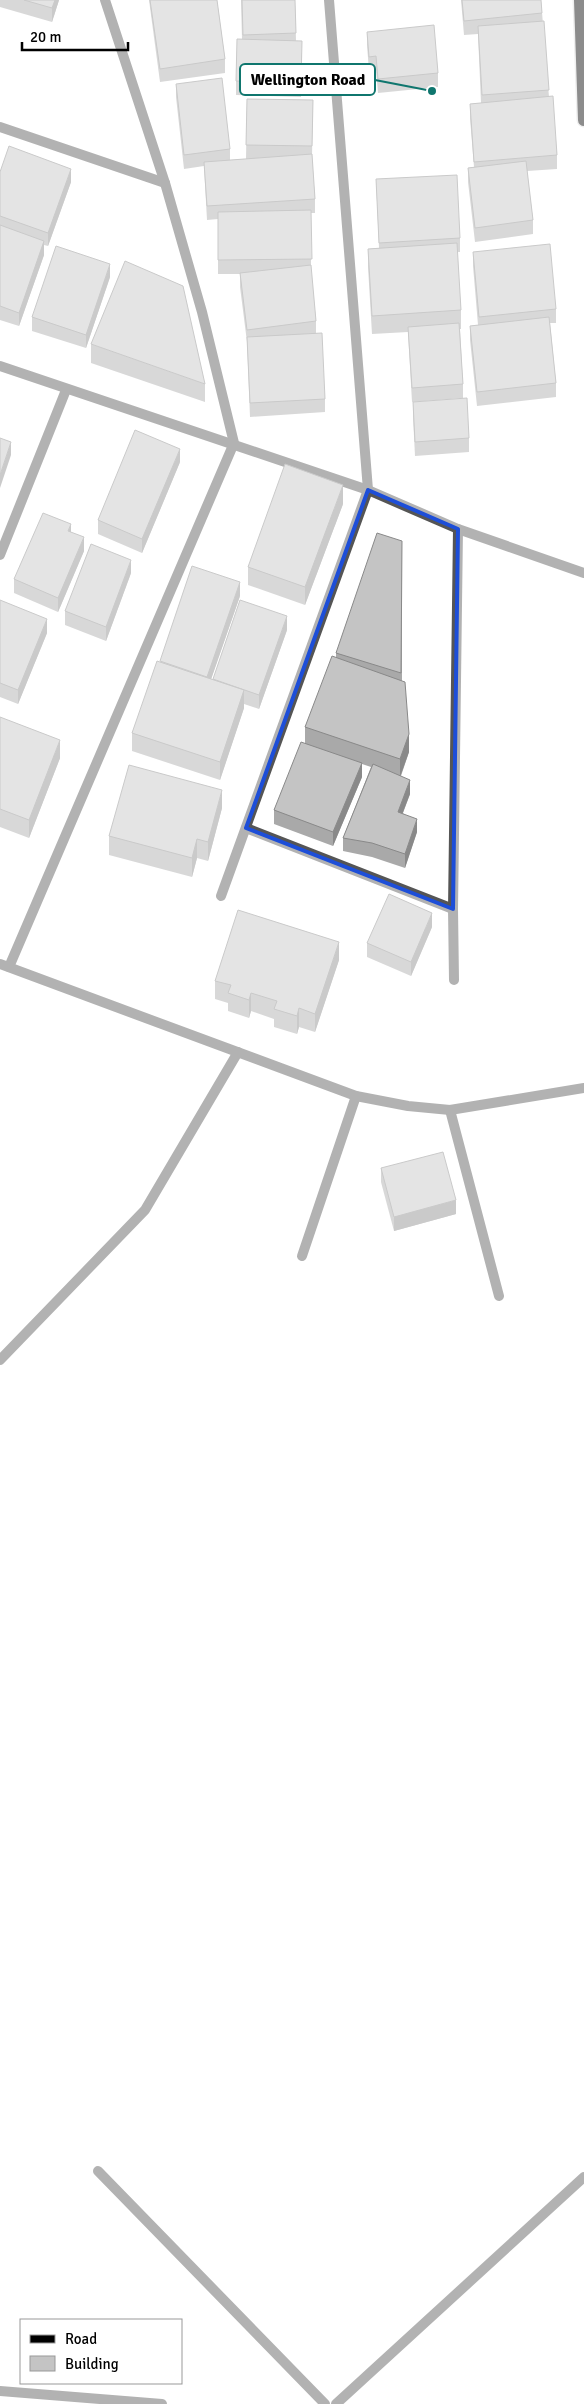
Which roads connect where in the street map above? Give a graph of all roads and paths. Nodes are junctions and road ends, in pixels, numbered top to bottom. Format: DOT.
graph roads {
  1 [pos="105,0"];
  2 [pos="329,0"];
  3 [pos="580,0"];
  4 [pos="584,120"];
  5 [pos="0,127"];
  6 [pos="165,183"];
  7 [pos="0,366"];
  8 [pos="66,390"];
  9 [pos="234,444"];
  10 [pos="368,490"];
  11 [pos="458,529"];
  12 [pos="3,541"];
  13 [pos="0,555"];
  14 [pos="584,573"];
  15 [pos="246,828"];
  16 [pos="221,896"];
  17 [pos="453,909"];
  18 [pos="4,965"];
  19 [pos="454,980"];
  20 [pos="238,1052"];
  21 [pos="584,1088"];
  22 [pos="356,1096"];
  23 [pos="450,1110"];
  24 [pos="302,1256"];
  25 [pos="499,1296"];
  26 [pos="0,1360"];
  27 [pos="98,2171"];
  28 [pos="584,2178"];
  29 [pos="0,2391"];
  30 [pos="162,2404"];
  31 [pos="326,2404"];
  32 [pos="336,2404"];
  1 -- 6 [label="street"];
  2 -- 10 [label="street"];
  3 -- 4 [label="main road"];
  5 -- 6 [label="street"];
  6 -- 9 [label="street"];
  7 -- 8 [label="street"];
  8 -- 9 [label="street"];
  8 -- 12 [label="street"];
  9 -- 10 [label="street"];
  9 -- 18 [label="street"];
  10 -- 11 [label="street"];
  10 -- 15 [label="street"];
  11 -- 14 [label="street"];
  11 -- 17 [label="street"];
  12 -- 13 [label="street"];
  15 -- 16 [label="street"];
  15 -- 17 [label="street"];
  17 -- 19 [label="street"];
  18 -- 20 [label="street"];
  20 -- 22 [label="street"];
  20 -- 26 [label="street"];
  21 -- 23 [label="street"];
  22 -- 23 [label="street"];
  22 -- 24 [label="street"];
  23 -- 25 [label="street"];
  27 -- 31 [label="street"];
  28 -- 32 [label="street"];
  29 -- 30 [label="street"];
}
